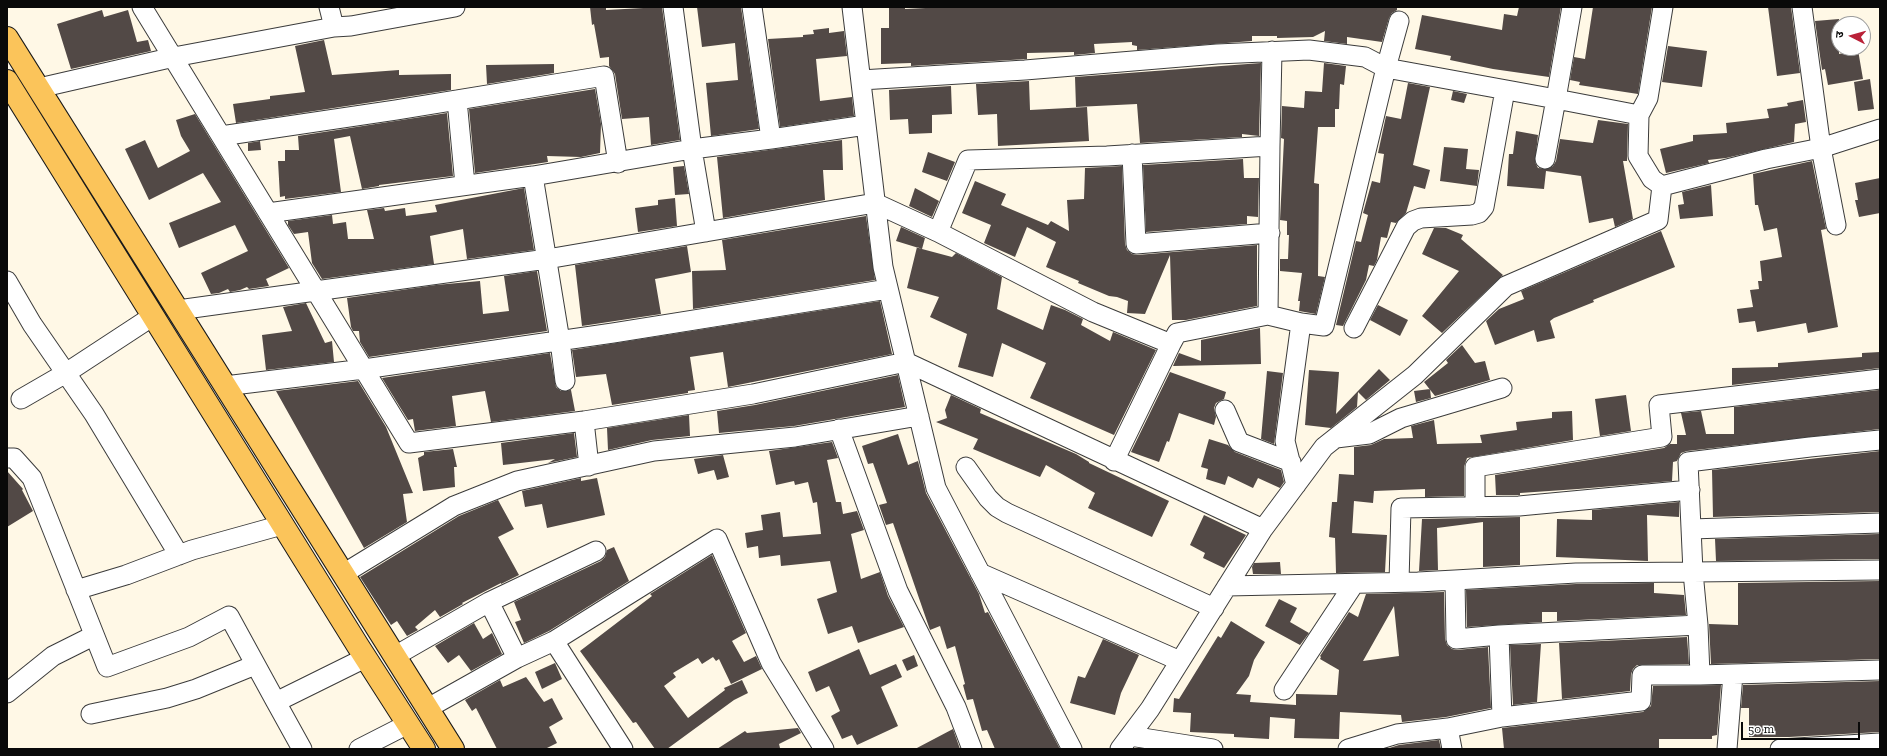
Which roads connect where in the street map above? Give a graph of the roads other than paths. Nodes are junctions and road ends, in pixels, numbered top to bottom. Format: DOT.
graph roads {
  1 [pos="142,7"];
  2 [pos="329,7"];
  3 [pos="455,7"];
  4 [pos="673,7"];
  5 [pos="752,7"];
  6 [pos="852,7"];
  7 [pos="1572,7"];
  8 [pos="1663,7"];
  9 [pos="1802,7"];
  10 [pos="1399,21"];
  11 [pos="334,27"];
  12 [pos="7,38"];
  13 [pos="1272,51"];
  14 [pos="174,57"];
  15 [pos="1386,68"];
  16 [pos="861,80"];
  17 [pos="7,81"];
  18 [pos="38,88"];
  19 [pos="1505,90"];
  20 [pos="1556,99"];
  21 [pos="457,100"];
  22 [pos="1639,115"];
  23 [pos="866,125"];
  24 [pos="1880,129"];
  25 [pos="222,136"];
  26 [pos="771,139"];
  27 [pos="1270,146"];
  28 [pos="1821,148"];
  29 [pos="692,149"];
  30 [pos="1132,154"];
  31 [pos="1545,159"];
  32 [pos="618,163"];
  33 [pos="533,176"];
  34 [pos="465,185"];
  35 [pos="1662,186"];
  36 [pos="875,203"];
  37 [pos="268,213"];
  38 [pos="1836,225"];
  39 [pos="706,232"];
  40 [pos="938,232"];
  41 [pos="1270,233"];
  42 [pos="547,259"];
  43 [pos="7,281"];
  44 [pos="888,289"];
  45 [pos="315,291"];
  46 [pos="178,310"];
  47 [pos="1268,315"];
  48 [pos="153,316"];
  49 [pos="1301,323"];
  50 [pos="1354,328"];
  51 [pos="560,340"];
  52 [pos="1171,344"];
  53 [pos="906,362"];
  54 [pos="364,369"];
  55 [pos="66,373"];
  56 [pos="1880,378"];
  57 [pos="565,381"];
  58 [pos="225,386"];
  59 [pos="1502,388"];
  60 [pos="21,399"];
  61 [pos="1225,410"];
  62 [pos="918,416"];
  63 [pos="584,421"];
  64 [pos="840,429"];
  65 [pos="1336,438"];
  66 [pos="1880,440"];
  67 [pos="7,458"];
  68 [pos="1114,461"];
  69 [pos="1291,462"];
  70 [pos="589,466"];
  71 [pos="966,467"];
  72 [pos="1296,485"];
  73 [pos="1690,490"];
  74 [pos="1475,507"];
  75 [pos="1880,523"];
  76 [pos="282,525"];
  77 [pos="1263,529"];
  78 [pos="1691,529"];
  79 [pos="596,551"];
  80 [pos="179,555"];
  81 [pos="1880,570"];
  82 [pos="1693,572"];
  83 [pos="980,573"];
  84 [pos="343,574"];
  85 [pos="1455,580"];
  86 [pos="1399,582"];
  87 [pos="1354,584"];
  88 [pos="1227,586"];
  89 [pos="76,590"];
  90 [pos="489,602"];
  91 [pos="1214,608"];
  92 [pos="1698,625"];
  93 [pos="1499,635"];
  94 [pos="93,636"];
  95 [pos="554,641"];
  96 [pos="395,656"];
  97 [pos="365,658"];
  98 [pos="517,658"];
  99 [pos="1180,661"];
  100 [pos="255,665"];
  101 [pos="1880,670"];
  102 [pos="1733,674"];
  103 [pos="1700,675"];
  104 [pos="1284,690"];
  105 [pos="7,693"];
  106 [pos="276,702"];
  107 [pos="428,708"];
  108 [pos="91,714"];
  109 [pos="1502,717"];
  110 [pos="408,724"];
  111 [pos="1448,728"];
  112 [pos="1125,742"];
  113 [pos="1880,744"];
  114 [pos="302,749"];
  115 [pos="360,749"];
  116 [pos="424,749"];
  117 [pos="453,749"];
  118 [pos="623,749"];
  119 [pos="824,749"];
  120 [pos="972,749"];
  121 [pos="1072,749"];
  122 [pos="1213,749"];
  123 [pos="1348,749"];
  124 [pos="1452,749"];
  125 [pos="1727,749"];
  126 [pos="1780,749"];
  1 -- 14 [label="street"];
  2 -- 11 [label="street"];
  3 -- 11 [label="street"];
  4 -- 29 [label="street"];
  5 -- 26 [label="street"];
  6 -- 16 [label="street"];
  7 -- 20 [label="street"];
  8 -- 22 [label="street"];
  9 -- 28 [label="street"];
  10 -- 15 [label="street"];
  11 -- 14 [label="street"];
  12 -- 18 [label="main road"];
  13 -- 15 [label="street"];
  13 -- 16 [label="street"];
  13 -- 27 [label="street"];
  14 -- 18 [label="street"];
  14 -- 25 [label="street"];
  15 -- 19 [label="street"];
  15 -- 49 [label="street"];
  16 -- 23 [label="street"];
  17 -- 48 [label="main road"];
  18 -- 46 [label="main road"];
  19 -- 20 [label="street"];
  19 -- 50 [label="street"];
  20 -- 22 [label="street"];
  20 -- 31 [label="street"];
  21 -- 25 [label="street"];
  21 -- 32 [label="street"];
  21 -- 34 [label="street"];
  22 -- 35 [label="street"];
  23 -- 26 [label="street"];
  23 -- 36 [label="street"];
  24 -- 28 [label="street"];
  25 -- 37 [label="street"];
  26 -- 29 [label="street"];
  27 -- 30 [label="street"];
  27 -- 41 [label="street"];
  28 -- 35 [label="street"];
  28 -- 38 [label="street"];
  29 -- 32 [label="street"];
  29 -- 39 [label="street"];
  30 -- 40 [label="street"];
  30 -- 41 [label="street"];
  32 -- 33 [label="street"];
  33 -- 34 [label="street"];
  33 -- 42 [label="street"];
  34 -- 37 [label="street"];
  35 -- 65 [label="street"];
  36 -- 39 [label="street"];
  36 -- 40 [label="street"];
  36 -- 44 [label="street"];
  37 -- 45 [label="street"];
  39 -- 42 [label="street"];
  40 -- 52 [label="street"];
  41 -- 47 [label="street"];
  42 -- 45 [label="street"];
  42 -- 51 [label="street"];
  43 -- 55 [label="street"];
  44 -- 51 [label="street"];
  44 -- 53 [label="street"];
  45 -- 46 [label="street"];
  45 -- 54 [label="street"];
  46 -- 58 [label="main road"];
  47 -- 49 [label="street"];
  47 -- 52 [label="street"];
  48 -- 55 [label="street"];
  48 -- 76 [label="main road"];
  49 -- 69 [label="street"];
  51 -- 54 [label="street"];
  51 -- 57 [label="street"];
  52 -- 68 [label="street"];
  53 -- 62 [label="street"];
  53 -- 63 [label="street"];
  53 -- 68 [label="street"];
  54 -- 58 [label="street"];
  54 -- 63 [label="street"];
  55 -- 60 [label="street"];
  55 -- 80 [label="street"];
  56 -- 74 [label="street"];
  58 -- 84 [label="main road"];
  59 -- 65 [label="street"];
  61 -- 69 [label="street"];
  62 -- 64 [label="street"];
  62 -- 83 [label="street"];
  63 -- 70 [label="street"];
  64 -- 70 [label="street"];
  64 -- 120 [label="street"];
  65 -- 72 [label="street"];
  66 -- 73 [label="street"];
  67 -- 89 [label="street"];
  68 -- 77 [label="street"];
  69 -- 72 [label="street"];
  70 -- 84 [label="street"];
  71 -- 91 [label="street"];
  72 -- 77 [label="street"];
  73 -- 74 [label="street"];
  73 -- 78 [label="street"];
  74 -- 86 [label="street"];
  75 -- 78 [label="street"];
  76 -- 80 [label="street"];
  76 -- 97 [label="main road"];
  77 -- 88 [label="street"];
  78 -- 82 [label="street"];
  79 -- 90 [label="street"];
  80 -- 89 [label="street"];
  81 -- 82 [label="street"];
  82 -- 85 [label="street"];
  82 -- 92 [label="street"];
  83 -- 99 [label="street"];
  83 -- 121 [label="street"];
  84 -- 96 [label="main road"];
  85 -- 86 [label="street"];
  85 -- 93 [label="street"];
  86 -- 87 [label="street"];
  87 -- 88 [label="street"];
  87 -- 104 [label="street"];
  88 -- 91 [label="street"];
  89 -- 94 [label="street"];
  90 -- 96 [label="street"];
  90 -- 98 [label="street"];
  91 -- 99 [label="street"];
  92 -- 93 [label="street"];
  92 -- 103 [label="street"];
  93 -- 109 [label="street"];
  94 -- 100 [label="street"];
  94 -- 105 [label="street"];
  95 -- 98 [label="street"];
  95 -- 118 [label="street"];
  95 -- 119 [label="street"];
  96 -- 107 [label="main road"];
  97 -- 106 [label="street"];
  97 -- 110 [label="main road"];
  98 -- 107 [label="street"];
  99 -- 112 [label="street"];
  100 -- 106 [label="street"];
  100 -- 108 [label="street"];
  101 -- 102 [label="street"];
  102 -- 103 [label="street"];
  102 -- 125 [label="street"];
  103 -- 109 [label="street"];
  106 -- 114 [label="street"];
  107 -- 117 [label="main road"];
  109 -- 111 [label="street"];
  110 -- 115 [label="street"];
  110 -- 116 [label="main road"];
  111 -- 123 [label="street"];
  111 -- 124 [label="street"];
  112 -- 122 [label="street"];
  113 -- 126 [label="street"];
}
